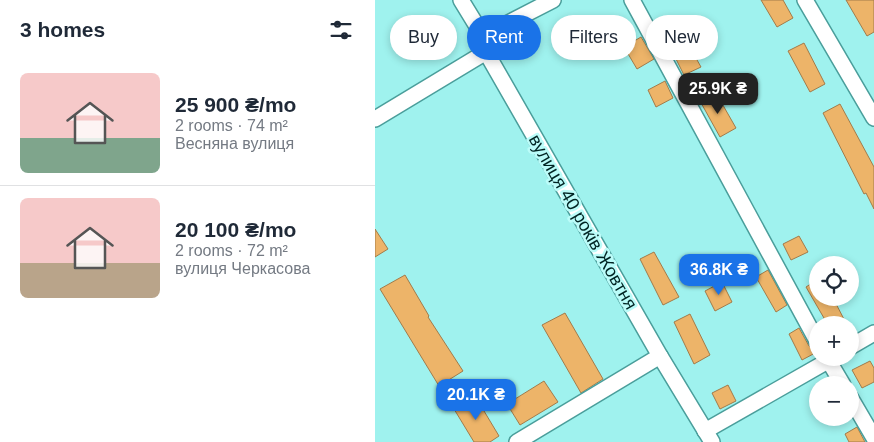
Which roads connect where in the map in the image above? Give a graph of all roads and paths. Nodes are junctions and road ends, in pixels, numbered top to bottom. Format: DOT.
graph roads {
  1 [pos="461,0"];
  2 [pos="553,0"];
  3 [pos="632,0"];
  4 [pos="805,0"];
  5 [pos="470,15"];
  6 [pos="524,15"];
  7 [pos="473,60"];
  8 [pos="491,60"];
  9 [pos="874,118"];
  10 [pos="375,119"];
  11 [pos="809,326"];
  12 [pos="874,333"];
  13 [pos="859,342"];
  14 [pos="660,356"];
  15 [pos="817,366"];
  16 [pos="859,412"];
  17 [pos="708,437"];
  18 [pos="874,438"];
  19 [pos="517,442"];
  1 -- 5 [label="street, вулиця 40 років Жовтня"];
  2 -- 6 [label="street"];
  3 -- 11 [label="street"];
  4 -- 9 [label="street"];
  7 -- 10 [label="street"];
  8 -- 14 [label="street, вулиця 40 років Жовтня"];
  12 -- 13 [label="street"];
  14 -- 17 [label="street, вулиця 40 років Жовтня"];
  14 -- 19 [label="street"];
  15 -- 17 [label="street"];
  16 -- 18 [label="street"];
}
